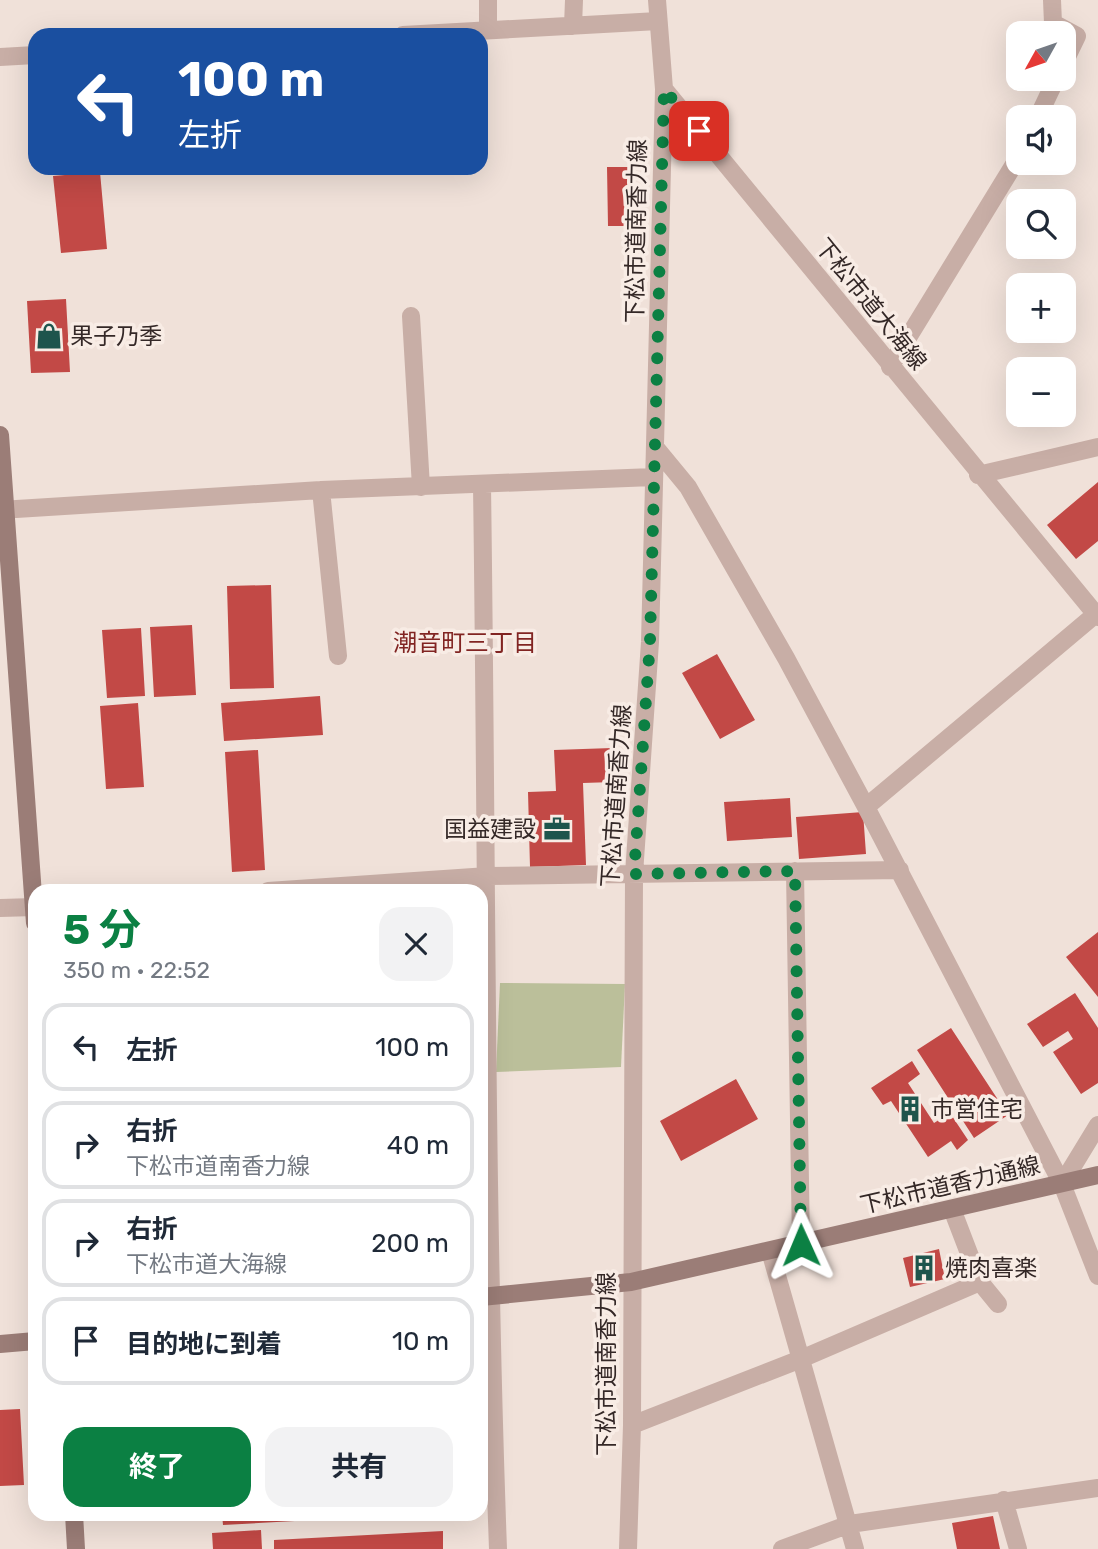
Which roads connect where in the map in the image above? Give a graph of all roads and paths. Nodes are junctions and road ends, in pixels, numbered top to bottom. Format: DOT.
graph roads {
  1 [pos="488,0"];
  2 [pos="573,0"];
  3 [pos="657,0"];
  4 [pos="1052,0"];
  5 [pos="658,21"];
  6 [pos="1053,21"];
  7 [pos="573,26"];
  8 [pos="488,30"];
  9 [pos="28,55"];
  10 [pos="0,57"];
  11 [pos="664,89"];
  12 [pos="1008,175"];
  13 [pos="411,316"];
  14 [pos="890,367"];
  15 [pos="0,435"];
  16 [pos="655,447"];
  17 [pos="1098,447"];
  18 [pos="978,475"];
  19 [pos="653,477"];
  20 [pos="482,485"];
  21 [pos="421,487"];
  22 [pos="321,490"];
  23 [pos="2,510"];
  24 [pos="1097,616"];
  25 [pos="338,656"];
  26 [pos="866,807"];
  27 [pos="900,870"];
  28 [pos="795,871"];
  29 [pos="634,874"];
  30 [pos="488,876"];
  31 [pos="33,884"];
  32 [pos="371,884"];
  33 [pos="488,884"];
  34 [pos="0,908"];
  35 [pos="28,911"];
  36 [pos="1098,1125"];
  37 [pos="1098,1175"];
  38 [pos="1062,1184"];
  39 [pos="951,1209"];
  40 [pos="801,1245"];
  41 [pos="769,1251"];
  42 [pos="1098,1276"];
  43 [pos="631,1282"];
  44 [pos="980,1282"];
  45 [pos="488,1297"];
  46 [pos="998,1304"];
  47 [pos="28,1342"];
  48 [pos="0,1344"];
  49 [pos="488,1355"];
  50 [pos="801,1359"];
  51 [pos="632,1425"];
  52 [pos="1098,1488"];
  53 [pos="1003,1500"];
  54 [pos="74,1521"];
  55 [pos="850,1524"];
  56 [pos="76,1549"];
  57 [pos="498,1549"];
  58 [pos="628,1549"];
  59 [pos="782,1549"];
  60 [pos="855,1549"];
  61 [pos="1018,1549"];
  1 -- 8 [label="street"];
  2 -- 7 [label="street"];
  3 -- 5 [label="street"];
  4 -- 6 [label="street"];
  5 -- 7 [label="street"];
  5 -- 11 [label="street"];
  7 -- 8 [label="street"];
  9 -- 10 [label="street"];
  11 -- 14 [label="street, 下松市道大海線"];
  11 -- 16 [label="street, 下松市道南香力線"];
  12 -- 14 [label="street"];
  13 -- 21 [label="street"];
  14 -- 18 [label="street, 下松市道大海線"];
  15 -- 23 [label="street"];
  16 -- 19 [label="street, 下松市道南香力線"];
  16 -- 26 [label="street"];
  17 -- 18 [label="street"];
  18 -- 24 [label="street, 下松市道大海線"];
  19 -- 20 [label="street"];
  19 -- 29 [label="street, 下松市道南香力線"];
  20 -- 21 [label="street"];
  20 -- 30 [label="street"];
  21 -- 22 [label="street"];
  22 -- 23 [label="street"];
  22 -- 25 [label="street"];
  23 -- 31 [label="street"];
  24 -- 26 [label="street"];
  26 -- 27 [label="street"];
  27 -- 28 [label="street"];
  27 -- 38 [label="street"];
  28 -- 29 [label="street"];
  28 -- 40 [label="street"];
  29 -- 30 [label="street"];
  29 -- 43 [label="street, 下松市道南香力線"];
  30 -- 32 [label="street"];
  30 -- 33 [label="street"];
  34 -- 35 [label="street"];
  36 -- 38 [label="street"];
  37 -- 38 [label="street, 下松市道香力通線"];
  38 -- 39 [label="street, 下松市道香力通線"];
  38 -- 42 [label="street"];
  39 -- 40 [label="street, 下松市道香力通線"];
  39 -- 44 [label="street"];
  40 -- 41 [label="street, 下松市道香力通線"];
  41 -- 43 [label="street, 下松市道香力通線"];
  41 -- 50 [label="street"];
  43 -- 45 [label="street, 下松市道香力通線"];
  43 -- 51 [label="street, 下松市道南香力線"];
  44 -- 46 [label="street"];
  44 -- 50 [label="street"];
  47 -- 48 [label="street"];
  49 -- 57 [label="street"];
  50 -- 51 [label="street"];
  50 -- 55 [label="street"];
  51 -- 58 [label="street, 下松市道南香力線"];
  52 -- 53 [label="street"];
  53 -- 55 [label="street"];
  53 -- 61 [label="street"];
  54 -- 56 [label="street"];
  55 -- 59 [label="street"];
  55 -- 60 [label="street"];
}
